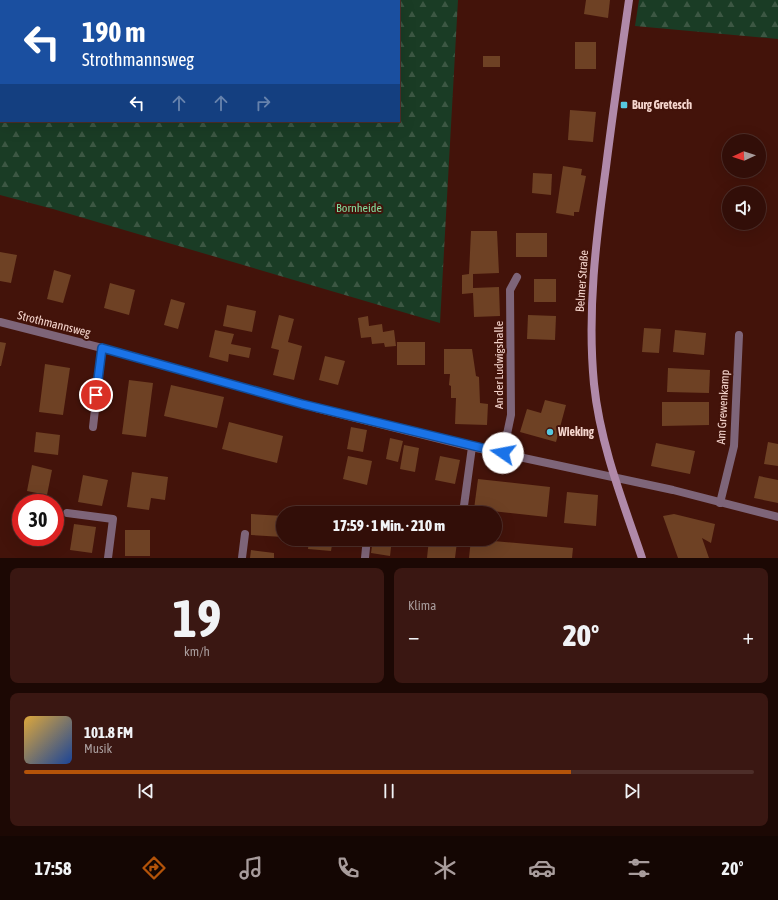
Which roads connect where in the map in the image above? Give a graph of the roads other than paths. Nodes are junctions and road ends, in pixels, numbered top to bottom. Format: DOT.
graph roads {
  1 [pos="629,0"];
  2 [pos="517,278"];
  3 [pos="0,322"];
  4 [pos="739,335"];
  5 [pos="102,348"];
  6 [pos="93,427"];
  7 [pos="472,446"];
  8 [pos="503,453"];
  9 [pos="615,479"];
  10 [pos="720,503"];
  11 [pos="464,506"];
  12 [pos="67,513"];
  13 [pos="778,517"];
  14 [pos="245,534"];
  15 [pos="366,548"];
  16 [pos="108,558"];
  17 [pos="242,558"];
  18 [pos="365,558"];
  19 [pos="642,558"];
  1 -- 9 [label="street, Belmer Straße"];
  2 -- 8 [label="street, An der Ludwigshalle"];
  3 -- 5 [label="street, Strothmannsweg"];
  4 -- 10 [label="street, Am Grewenkamp"];
  5 -- 6 [label="street, Strothmannsweg"];
  5 -- 7 [label="street, Strothmannsweg"];
  7 -- 8 [label="street, Strothmannsweg"];
  7 -- 11 [label="street"];
  8 -- 9 [label="street, Strothmannsweg"];
  9 -- 10 [label="street"];
  9 -- 19 [label="street, Belmer Straße"];
  10 -- 13 [label="street"];
  12 -- 16 [label="street"];
  14 -- 17 [label="street"];
  15 -- 18 [label="street"];
}
